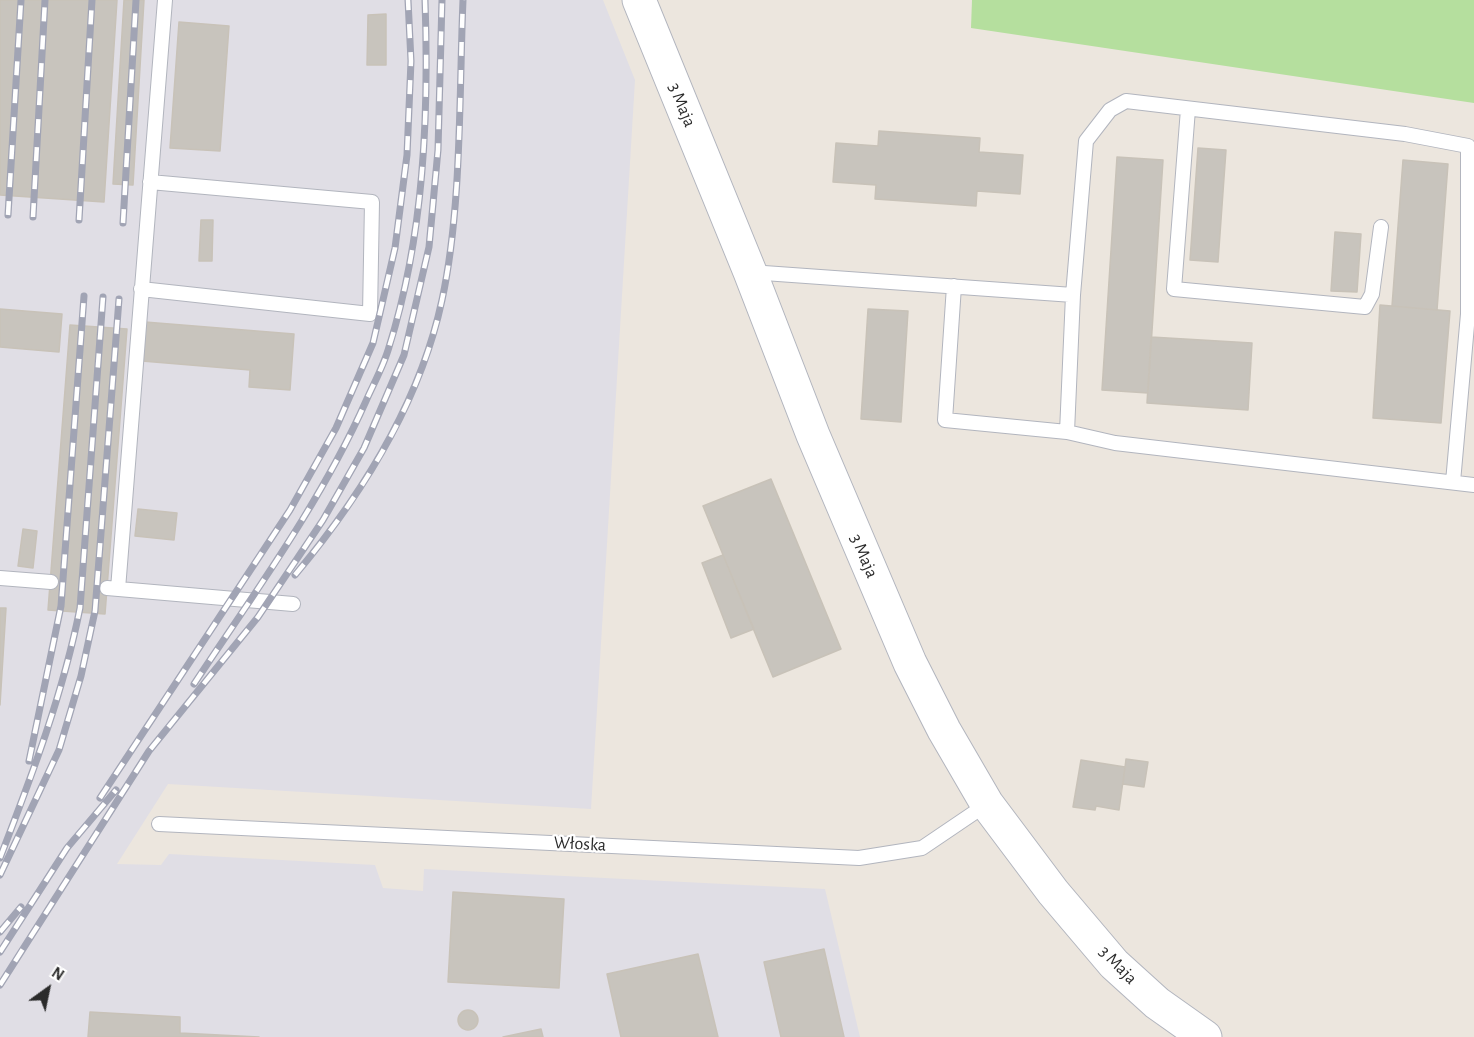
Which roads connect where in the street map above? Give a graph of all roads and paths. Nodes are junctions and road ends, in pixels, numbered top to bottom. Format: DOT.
graph roads {
  1 [pos="165,0"];
  2 [pos="639,0"];
  3 [pos="1188,109"];
  4 [pos="150,182"];
  5 [pos="1381,227"];
  6 [pos="750,272"];
  7 [pos="954,286"];
  8 [pos="141,289"];
  9 [pos="1072,295"];
  10 [pos="1067,432"];
  11 [pos="1453,482"];
  12 [pos="1474,485"];
  13 [pos="0,578"];
  14 [pos="51,582"];
  15 [pos="293,604"];
  16 [pos="987,804"];
  17 [pos="159,824"];
  18 [pos="1205,1037"];
  1 -- 4 [label="lane"];
  2 -- 6 [label="street, 3 Maja"];
  3 -- 5 [label="lane"];
  3 -- 9 [label="lane"];
  3 -- 11 [label="lane"];
  4 -- 8 [label="lane"];
  4 -- 8 [label="lane"];
  6 -- 7 [label="lane"];
  6 -- 16 [label="street, 3 Maja"];
  7 -- 9 [label="lane"];
  7 -- 10 [label="lane"];
  8 -- 15 [label="lane"];
  9 -- 10 [label="lane"];
  10 -- 11 [label="lane"];
  11 -- 12 [label="lane"];
  13 -- 14 [label="lane"];
  16 -- 17 [label="lane, Włoska"];
  16 -- 18 [label="street, 3 Maja"];
}
